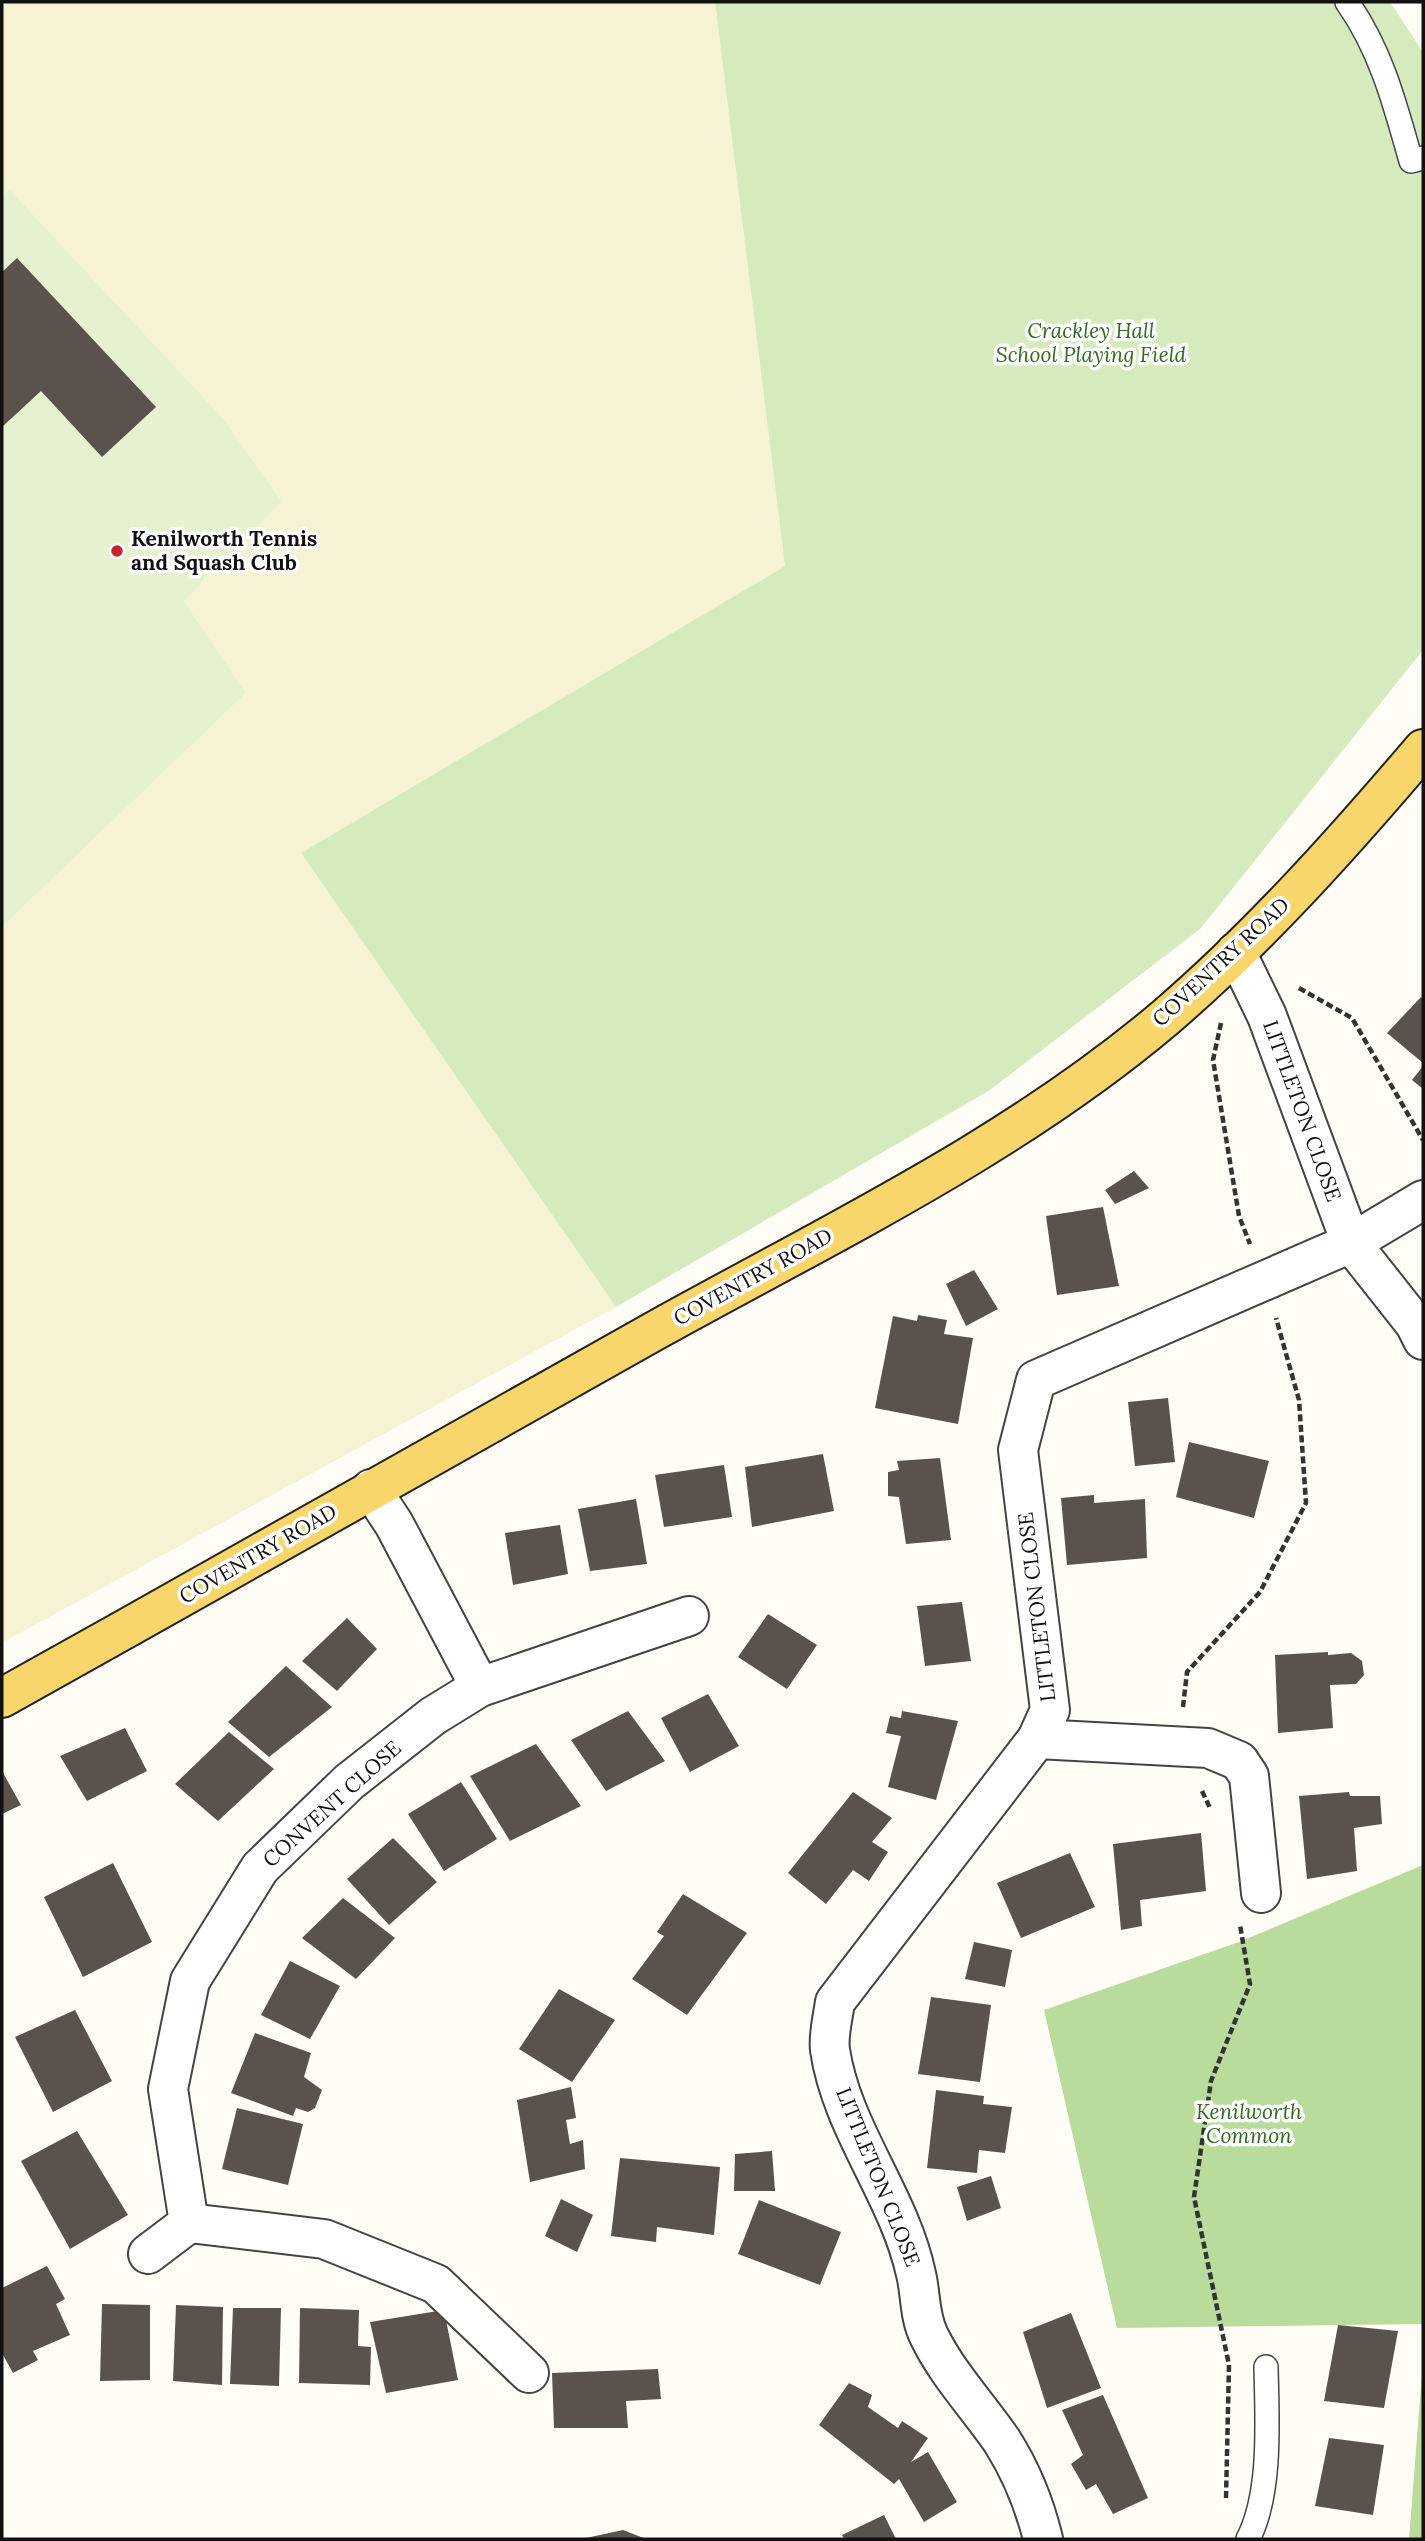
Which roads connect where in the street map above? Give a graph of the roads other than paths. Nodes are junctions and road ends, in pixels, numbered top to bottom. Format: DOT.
graph roads {
  1 [pos="1347,2"];
  2 [pos="1423,158"];
  3 [pos="1423,749"];
  4 [pos="1236,952"];
  5 [pos="1423,1200"];
  6 [pos="1350,1243"];
  7 [pos="1423,1340"];
  8 [pos="371,1489"];
  9 [pos="689,1616"];
  10 [pos="480,1687"];
  11 [pos="2,1699"];
  12 [pos="1038,1739"];
  13 [pos="1250,1907"];
  14 [pos="189,2223"];
  15 [pos="148,2254"];
  16 [pos="1266,2367"];
  17 [pos="529,2373"];
  18 [pos="1043,2539"];
  19 [pos="1248,2539"];
  1 -- 2 [label="lane"];
  3 -- 4 [label="main road, COVENTRY ROAD"];
  4 -- 6 [label="street, LITTLETON CLOSE"];
  4 -- 8 [label="main road, COVENTRY ROAD"];
  5 -- 6 [label="street"];
  6 -- 7 [label="street"];
  6 -- 12 [label="street, LITTLETON CLOSE"];
  8 -- 10 [label="street"];
  8 -- 11 [label="main road, COVENTRY ROAD"];
  9 -- 10 [label="street, CONVENT CLOSE"];
  10 -- 14 [label="street, CONVENT CLOSE"];
  12 -- 13 [label="street"];
  12 -- 18 [label="street, LITTLETON CLOSE"];
  14 -- 15 [label="street"];
  14 -- 17 [label="street"];
  16 -- 19 [label="lane"];
}
